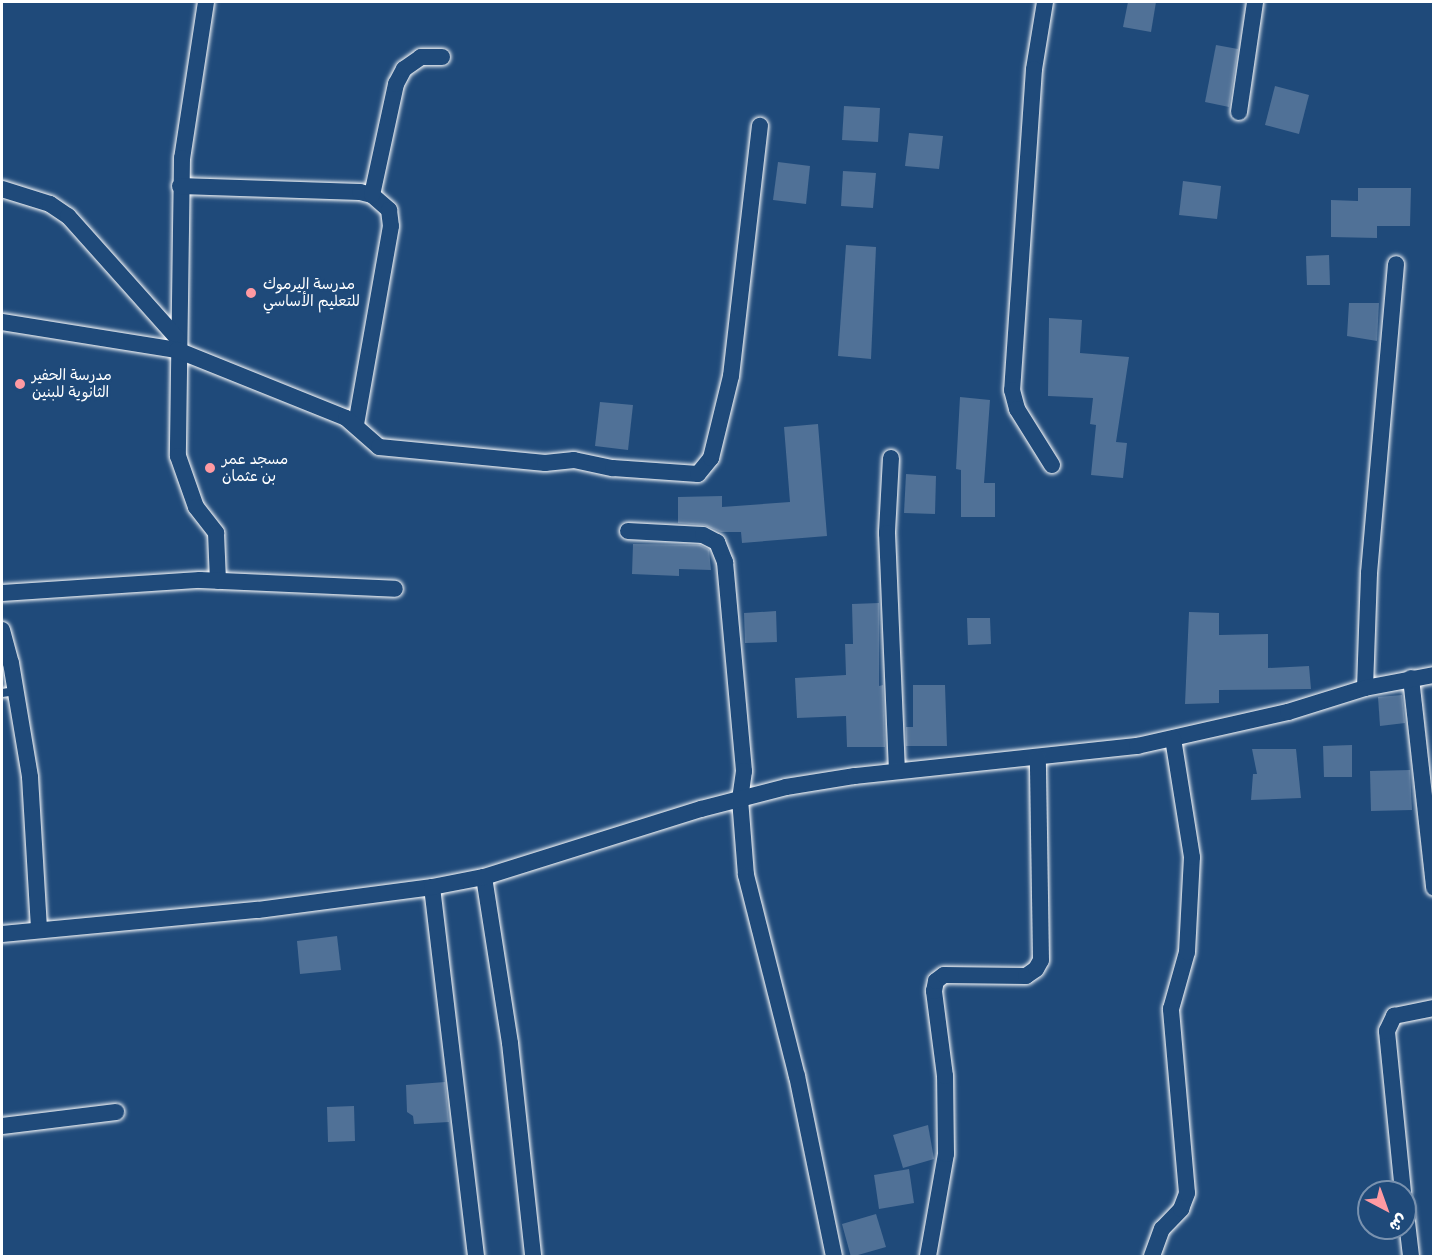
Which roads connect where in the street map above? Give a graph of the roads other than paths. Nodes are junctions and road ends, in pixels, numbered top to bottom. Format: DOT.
graph roads {
  1 [pos="206,2"];
  2 [pos="1045,2"];
  3 [pos="1255,2"];
  4 [pos="442,57"];
  5 [pos="1239,112"];
  6 [pos="760,126"];
  7 [pos="180,186"];
  8 [pos="2,189"];
  9 [pos="372,195"];
  10 [pos="1396,264"];
  11 [pos="2,322"];
  12 [pos="177,344"];
  13 [pos="356,425"];
  14 [pos="891,458"];
  15 [pos="1052,465"];
  16 [pos="628,531"];
  17 [pos="218,581"];
  18 [pos="395,589"];
  19 [pos="2,593"];
  20 [pos="2,630"];
  21 [pos="1434,675"];
  22 [pos="1411,678"];
  23 [pos="1365,688"];
  24 [pos="9,692"];
  25 [pos="1173,739"];
  26 [pos="1038,758"];
  27 [pos="897,771"];
  28 [pos="740,799"];
  29 [pos="484,877"];
  30 [pos="432,887"];
  31 [pos="1434,888"];
  32 [pos="39,929"];
  33 [pos="2,934"];
  34 [pos="1434,1008"];
  35 [pos="116,1112"];
  36 [pos="2,1126"];
  37 [pos="1403,1180"];
  38 [pos="1409,1240"];
  39 [pos="476,1257"];
  40 [pos="534,1257"];
  41 [pos="834,1257"];
  42 [pos="928,1257"];
  43 [pos="1152,1257"];
  44 [pos="1411,1257"];
  1 -- 7 [label="street"];
  2 -- 15 [label="street"];
  3 -- 5 [label="street"];
  4 -- 9 [label="street"];
  6 -- 13 [label="street"];
  7 -- 9 [label="street"];
  7 -- 12 [label="street"];
  8 -- 12 [label="street"];
  9 -- 13 [label="street"];
  10 -- 23 [label="street"];
  11 -- 12 [label="street"];
  12 -- 13 [label="street"];
  12 -- 17 [label="street"];
  14 -- 27 [label="street"];
  16 -- 28 [label="street"];
  17 -- 18 [label="street"];
  17 -- 19 [label="street"];
  20 -- 24 [label="street"];
  21 -- 22 [label="street"];
  22 -- 23 [label="street"];
  22 -- 31 [label="street"];
  23 -- 25 [label="street"];
  24 -- 32 [label="street"];
  25 -- 26 [label="street"];
  25 -- 43 [label="street"];
  26 -- 27 [label="street"];
  26 -- 42 [label="street"];
  27 -- 28 [label="street"];
  28 -- 29 [label="street"];
  28 -- 41 [label="street"];
  29 -- 30 [label="street"];
  29 -- 40 [label="street"];
  30 -- 32 [label="street"];
  30 -- 39 [label="street"];
  32 -- 33 [label="street"];
  34 -- 37 [label="street"];
  35 -- 36 [label="street"];
  38 -- 44 [label="street"];
}
